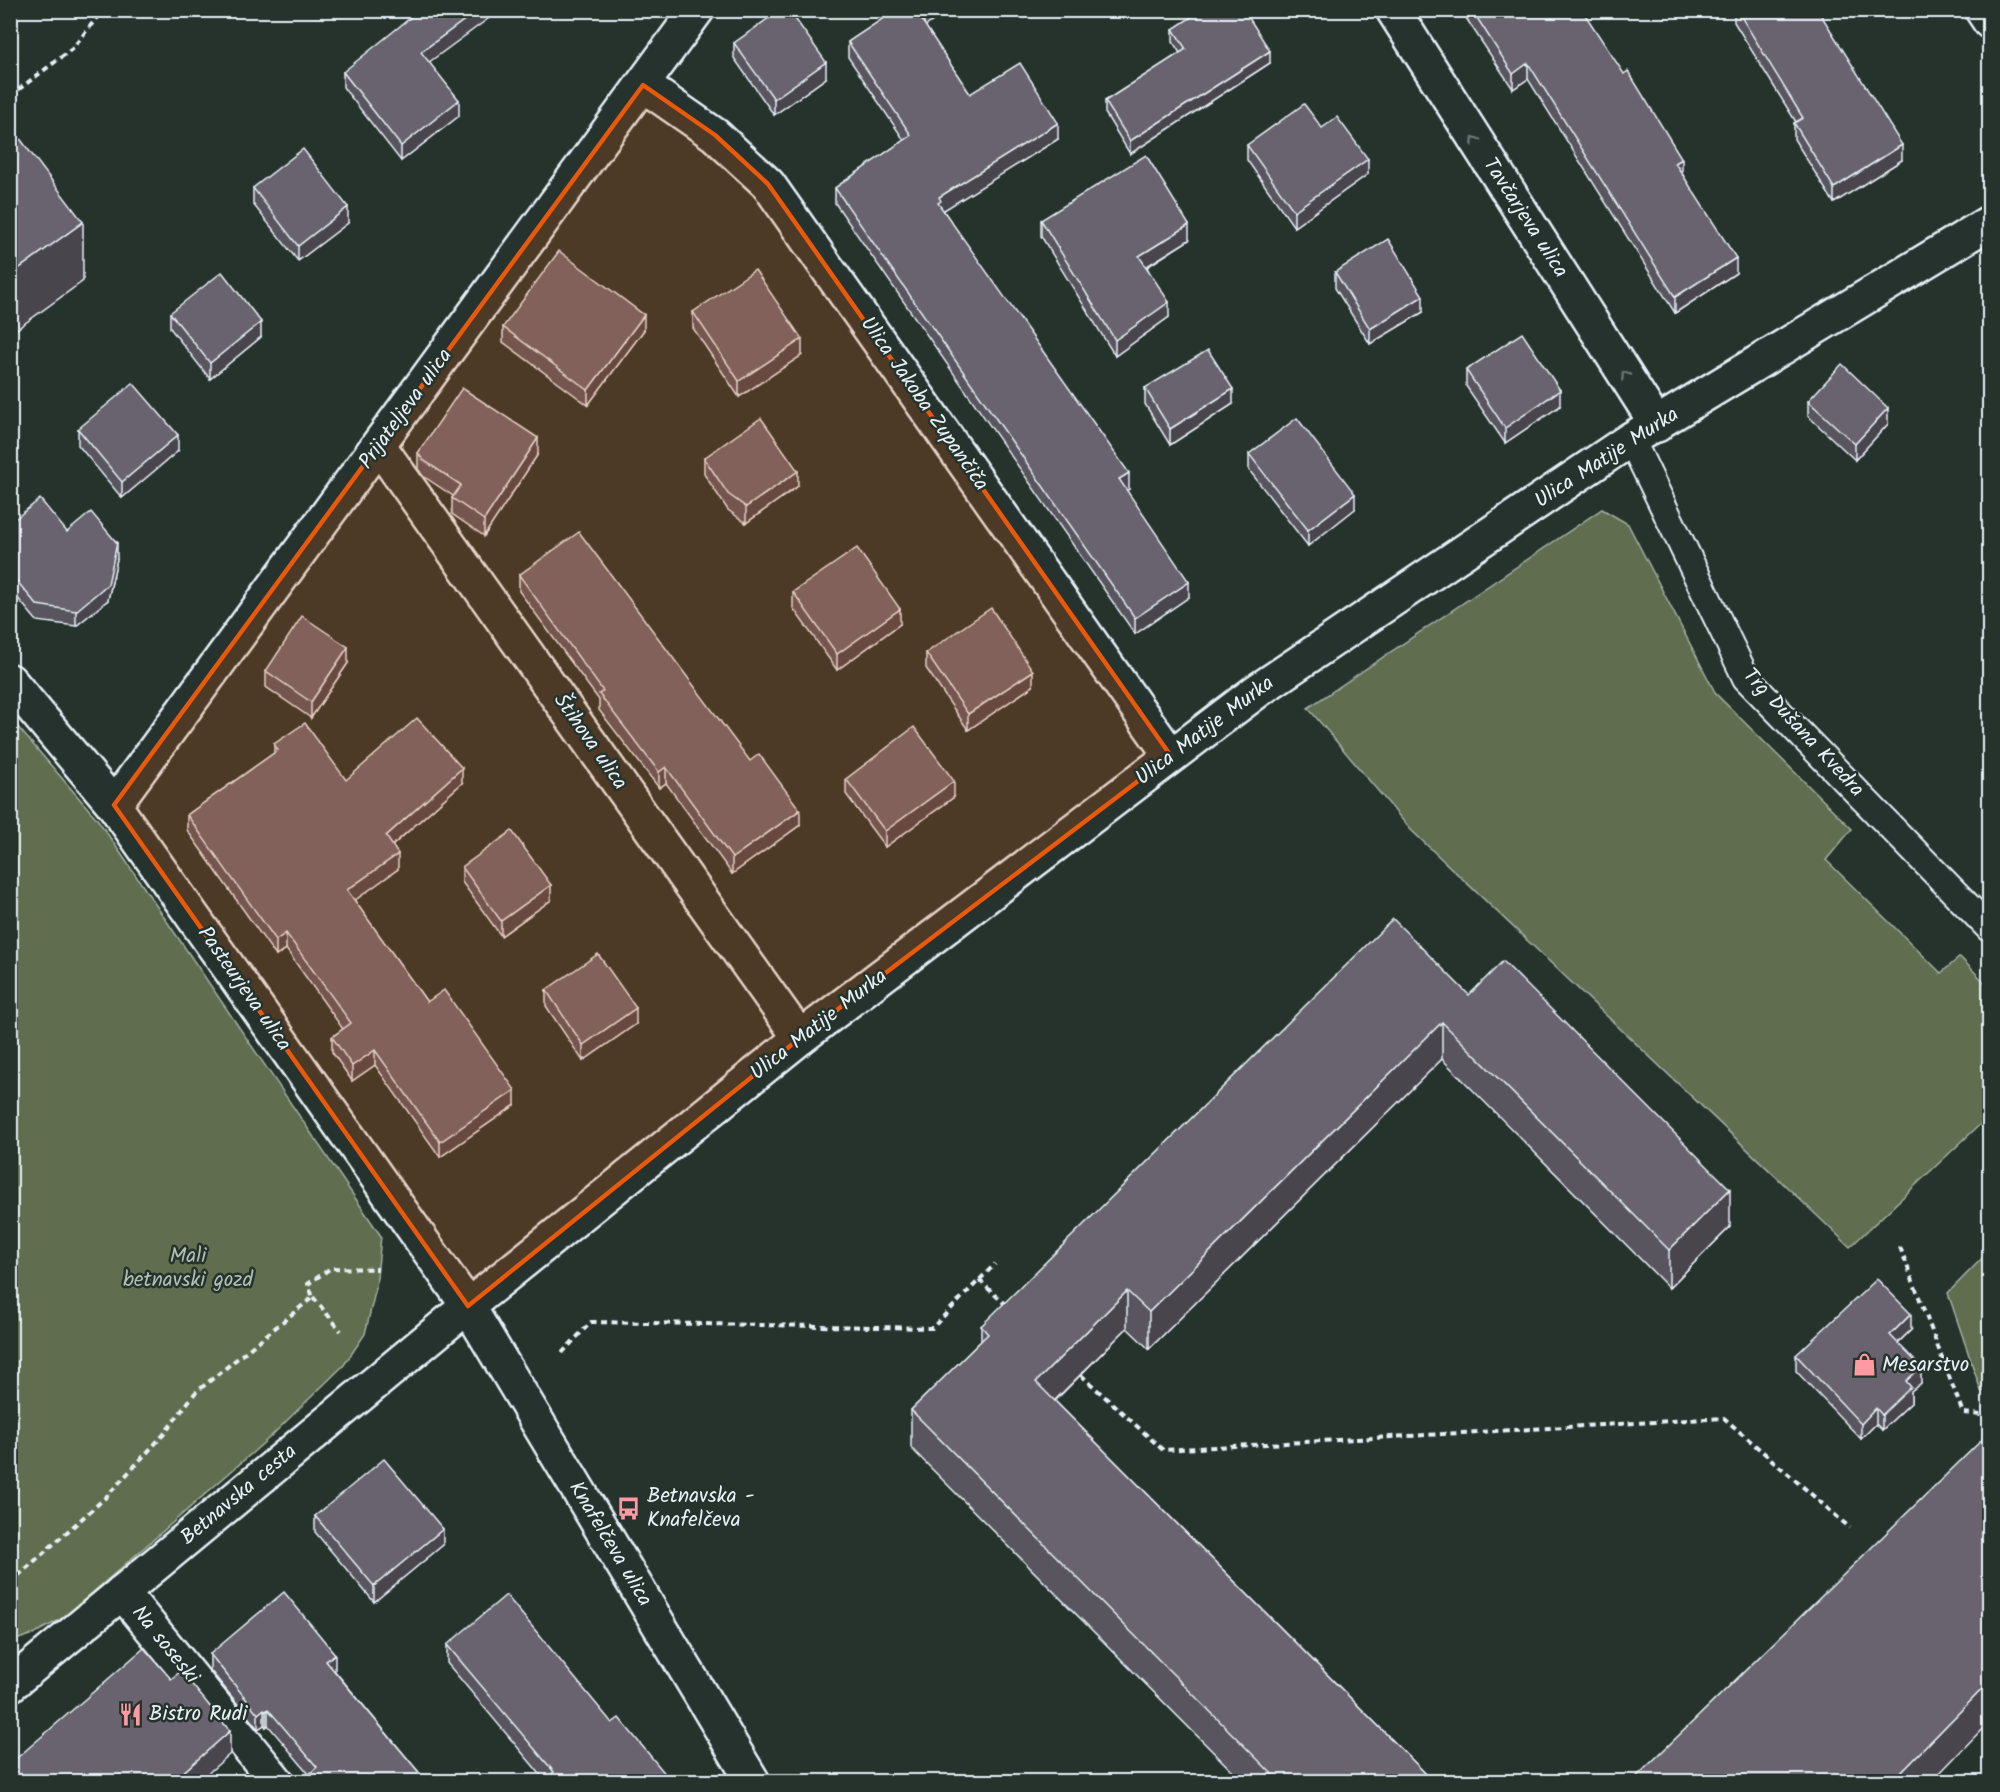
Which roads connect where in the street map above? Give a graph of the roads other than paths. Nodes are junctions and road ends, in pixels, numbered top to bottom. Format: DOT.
graph roads {
  1 [pos="697,10"];
  2 [pos="1393,10"];
  3 [pos="1982,10"];
  4 [pos="1989,22"];
  5 [pos="643,85"];
  6 [pos="1989,222"];
  7 [pos="1644,432"];
  8 [pos="379,446"];
  9 [pos="10,681"];
  10 [pos="1171,756"];
  11 [pos="114,805"];
  12 [pos="1989,929"];
  13 [pos="800,1038"];
  14 [pos="468,1306"];
  15 [pos="122,1592"];
  16 [pos="10,1685"];
  17 [pos="277,1782"];
  18 [pos="753,1782"];
  1 -- 5 [label="street, Prijateljeva ulica"];
  7 -- 2 [label="street, Tavčarjeva ulica, one-way"];
  3 -- 4 [label="street"];
  5 -- 8 [label="street, Prijateljeva ulica"];
  5 -- 10 [label="street, Ulica Jakoba Zupančiča"];
  6 -- 7 [label="street, Ulica Matije Murka"];
  7 -- 10 [label="street, Ulica Matije Murka"];
  7 -- 12 [label="lane, Trg Dušana Kvedra"];
  8 -- 11 [label="street, Prijateljeva ulica"];
  8 -- 13 [label="street, Štihova ulica"];
  9 -- 11 [label="street, Pasteurjeva ulica"];
  10 -- 13 [label="street, Ulica Matije Murka"];
  11 -- 14 [label="street, Pasteurjeva ulica"];
  13 -- 14 [label="street, Ulica Matije Murka"];
  14 -- 15 [label="street, Betnavska cesta"];
  14 -- 18 [label="street, Knafelčeva ulica"];
  15 -- 16 [label="street, Betnavska cesta"];
  15 -- 17 [label="street, Na soseski"];
}
